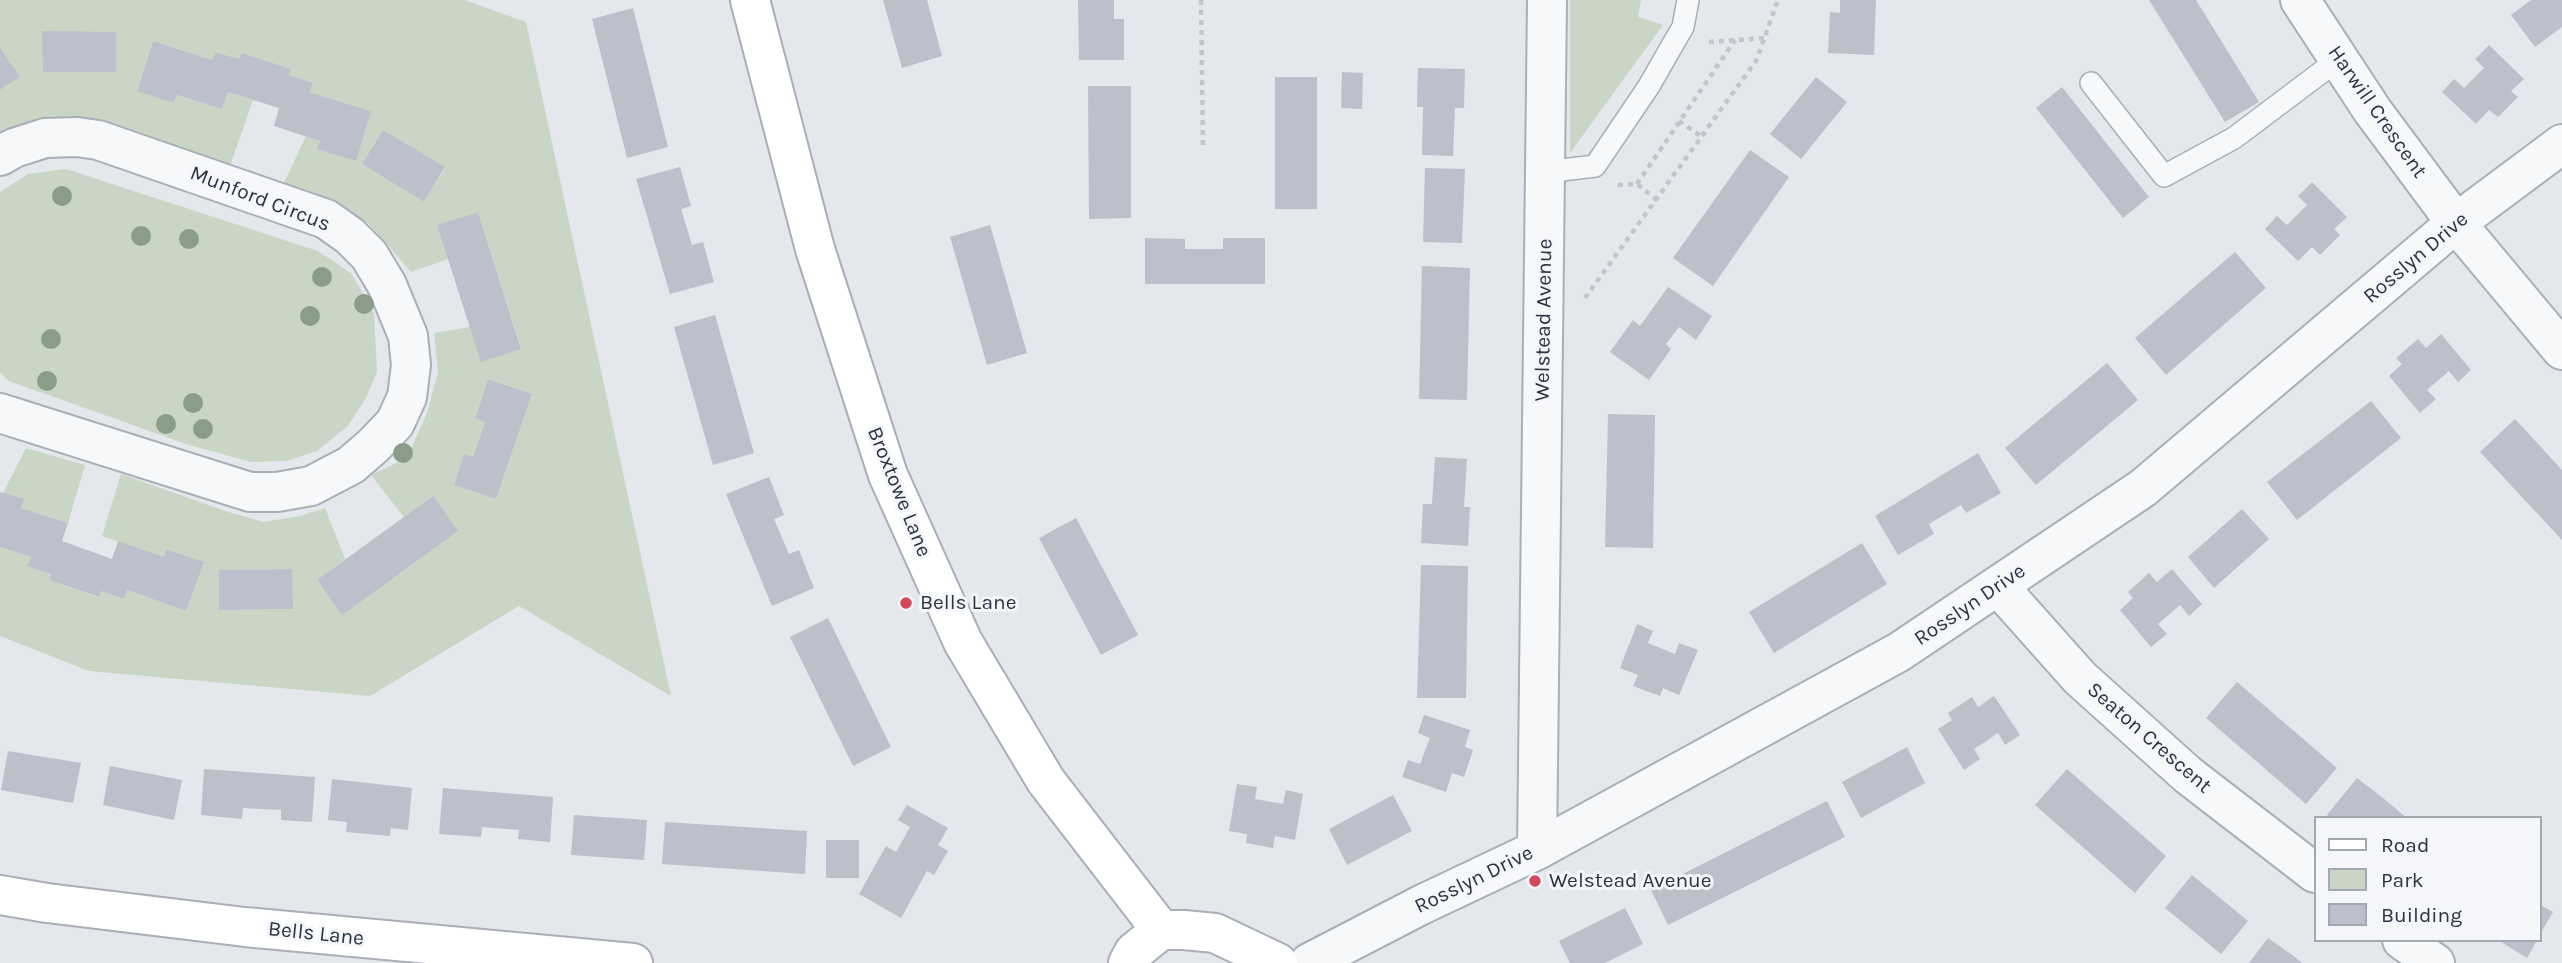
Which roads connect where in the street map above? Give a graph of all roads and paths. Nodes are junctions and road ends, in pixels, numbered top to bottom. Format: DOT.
graph roads {
  1 [pos="750,0"];
  2 [pos="1201,0"];
  3 [pos="1548,0"];
  4 [pos="1688,0"];
  5 [pos="1778,0"];
  6 [pos="2300,0"];
  7 [pos="1765,38"];
  8 [pos="1735,40"];
  9 [pos="1673,44"];
  10 [pos="2339,60"];
  11 [pos="2091,83"];
  12 [pos="1679,121"];
  13 [pos="1702,137"];
  14 [pos="2562,144"];
  15 [pos="1203,150"];
  16 [pos="0,156"];
  17 [pos="1545,172"];
  18 [pos="1637,184"];
  19 [pos="2456,223"];
  20 [pos="1581,305"];
  21 [pos="2562,350"];
  22 [pos="0,413"];
  23 [pos="1998,586"];
  24 [pos="1537,850"];
  25 [pos="2314,872"];
  26 [pos="0,895"];
  27 [pos="1161,930"];
  28 [pos="2405,942"];
  29 [pos="362,951"];
  30 [pos="633,963"];
  31 [pos="1128,963"];
  32 [pos="1278,963"];
  33 [pos="1309,963"];
  34 [pos="2435,963"];
  1 -- 27 [label="main road, Broxtowe Lane"];
  2 -- 15 [label="path"];
  3 -- 17 [label="street, Welstead Avenue"];
  4 -- 9 [label="lane"];
  5 -- 7 [label="path"];
  6 -- 10 [label="street, Harwill Crescent"];
  7 -- 8 [label="path"];
  7 -- 13 [label="path"];
  8 -- 9 [label="path"];
  8 -- 12 [label="path"];
  9 -- 17 [label="lane"];
  10 -- 11 [label="lane"];
  10 -- 19 [label="street, Harwill Crescent"];
  12 -- 13 [label="path"];
  12 -- 18 [label="path"];
  13 -- 20 [label="path"];
  14 -- 19 [label="street, Rosslyn Drive"];
  16 -- 22 [label="street, Munford Circus"];
  17 -- 24 [label="street, Welstead Avenue"];
  19 -- 21 [label="street, Harwill Crescent"];
  19 -- 23 [label="street, Rosslyn Drive"];
  23 -- 24 [label="street, Rosslyn Drive"];
  23 -- 25 [label="street, Seaton Crescent"];
  24 -- 33 [label="street, Rosslyn Drive"];
  26 -- 29 [label="main road, Bells Lane"];
  27 -- 31 [label="main road"];
  27 -- 32 [label="main road"];
  28 -- 34 [label="street"];
  29 -- 30 [label="main road, Bells Lane"];
}
